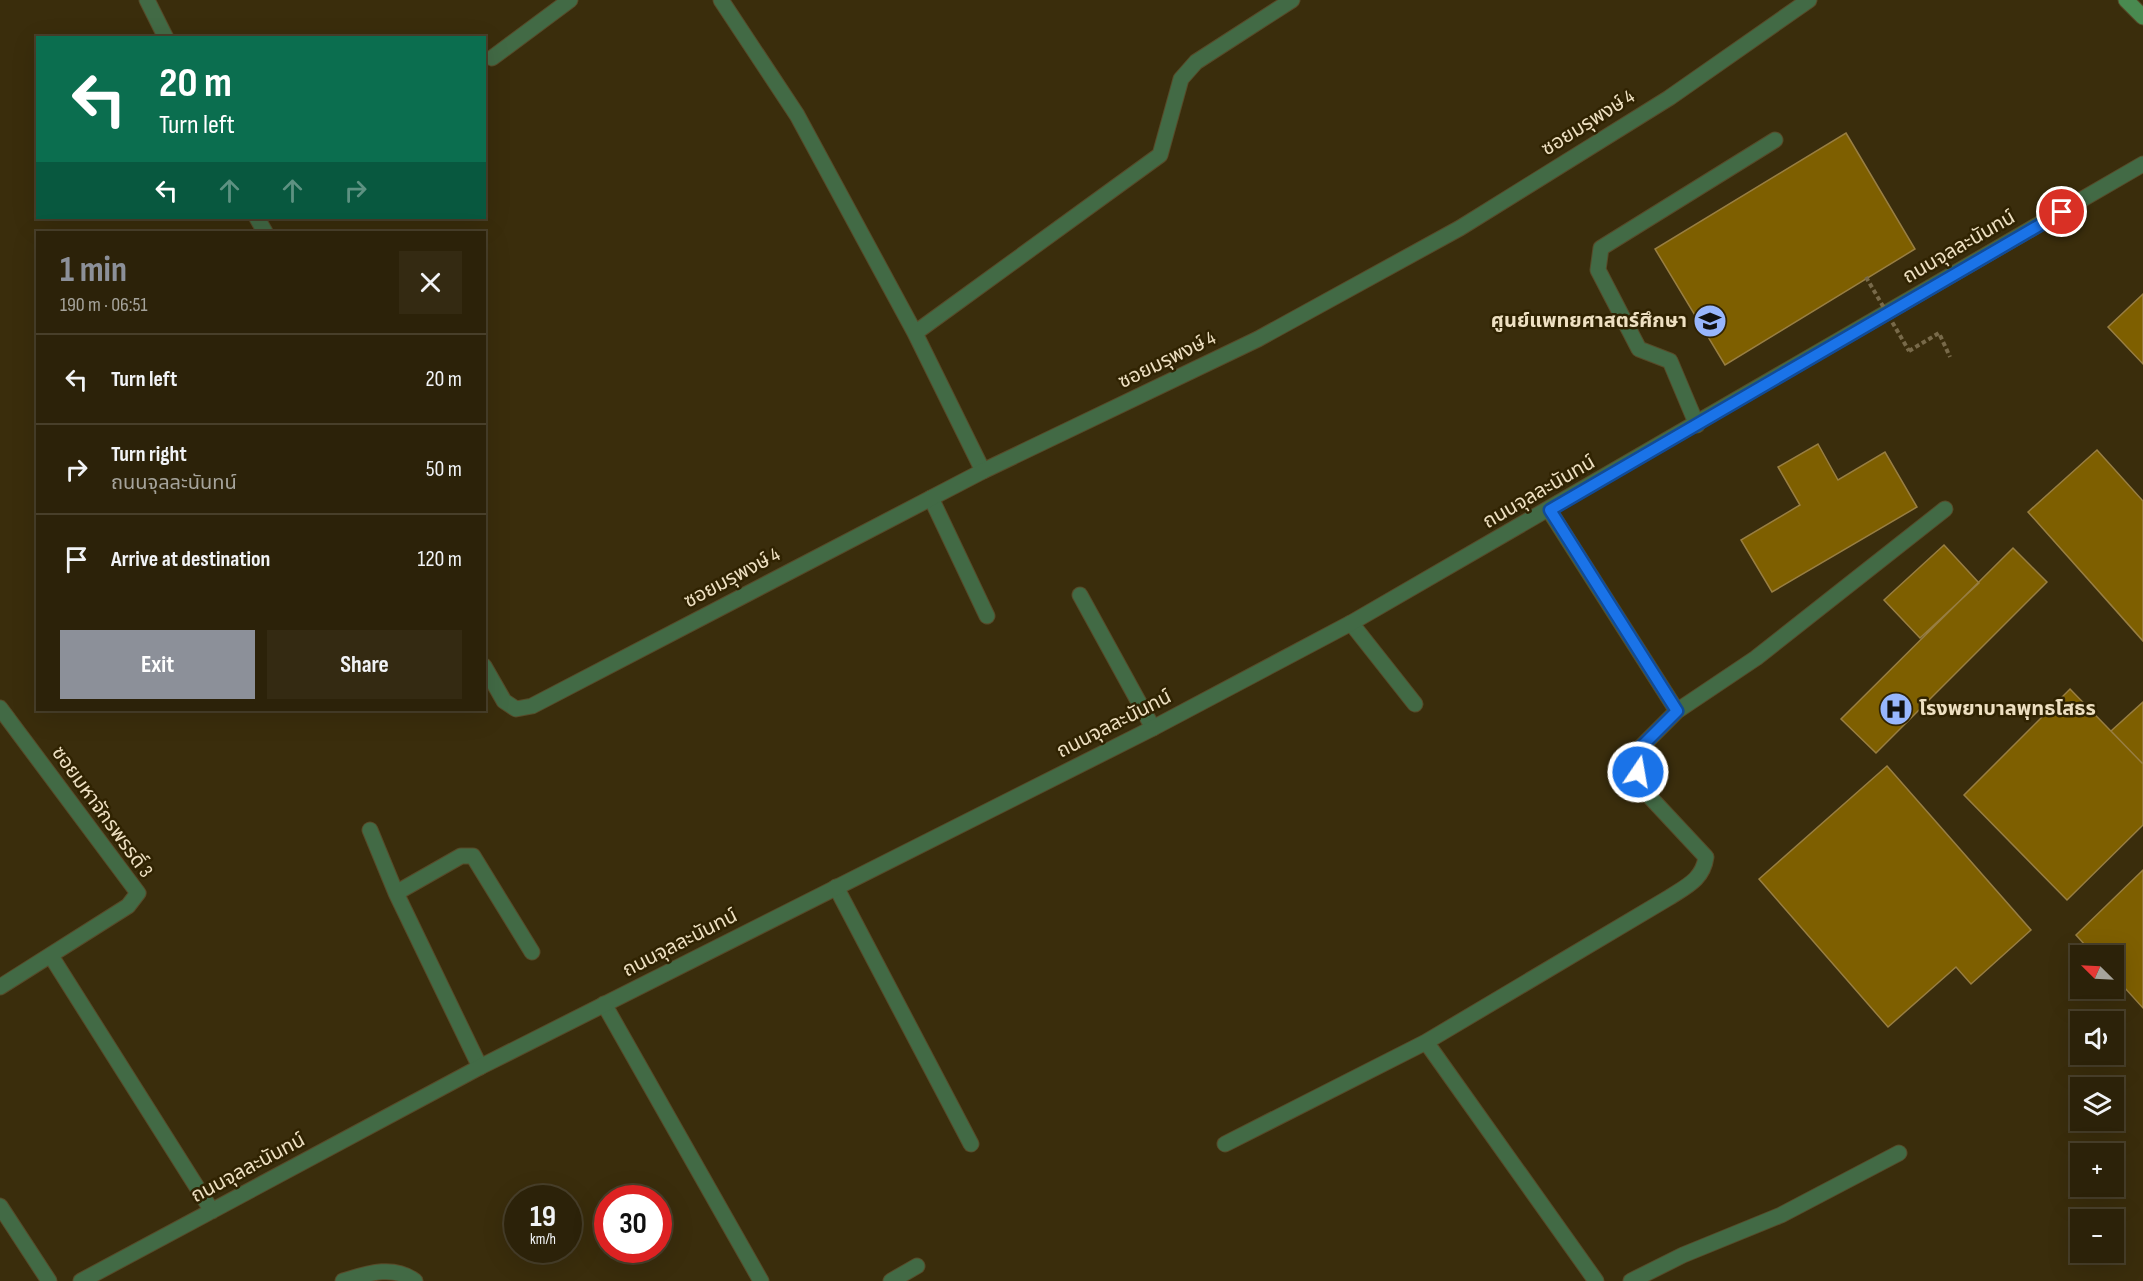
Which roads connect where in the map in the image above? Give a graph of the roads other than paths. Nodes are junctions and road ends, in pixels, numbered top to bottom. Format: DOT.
graph roads {
  1 [pos="147,0"];
  2 [pos="570,0"];
  3 [pos="721,0"];
  4 [pos="1292,0"];
  5 [pos="1809,0"];
  6 [pos="2126,0"];
  7 [pos="2143,17"];
  8 [pos="165,36"];
  9 [pos="492,58"];
  10 [pos="1775,140"];
  11 [pos="2143,164"];
  12 [pos="915,333"];
  13 [pos="1697,425"];
  14 [pos="983,471"];
  15 [pos="931,498"];
  16 [pos="1945,509"];
  17 [pos="1550,510"];
  18 [pos="1080,595"];
  19 [pos="987,616"];
  20 [pos="1351,623"];
  21 [pos="486,670"];
  22 [pos="1415,704"];
  23 [pos="0,708"];
  24 [pos="1677,711"];
  25 [pos="1153,728"];
  26 [pos="370,830"];
  27 [pos="836,887"];
  28 [pos="396,893"];
  29 [pos="532,951"];
  30 [pos="51,956"];
  31 [pos="0,987"];
  32 [pos="604,1004"];
  33 [pos="1426,1042"];
  34 [pos="480,1067"];
  35 [pos="971,1144"];
  36 [pos="1225,1144"];
  37 [pos="1899,1153"];
  38 [pos="0,1206"];
  39 [pos="212,1212"];
  40 [pos="917,1266"];
  41 [pos="49,1281"];
  42 [pos="81,1281"];
  43 [pos="343,1281"];
  44 [pos="415,1281"];
  45 [pos="761,1281"];
  46 [pos="891,1281"];
  47 [pos="1596,1281"];
  48 [pos="1631,1281"];
  1 -- 8 [label="street"];
  2 -- 9 [label="street"];
  3 -- 12 [label="street"];
  4 -- 12 [label="street"];
  5 -- 14 [label="street, ซอยมรุพงษ์ 4"];
  6 -- 7 [label="main road"];
  10 -- 13 [label="street"];
  11 -- 13 [label="street, ถนนจุลละนันทน์"];
  12 -- 14 [label="street"];
  13 -- 17 [label="street, ถนนจุลละนันทน์"];
  14 -- 15 [label="street, ซอยมรุพงษ์ 4"];
  15 -- 19 [label="street"];
  15 -- 21 [label="street, ซอยมรุพงษ์ 4"];
  16 -- 24 [label="street"];
  17 -- 20 [label="street, ถนนจุลละนันทน์"];
  17 -- 24 [label="street"];
  18 -- 25 [label="street"];
  20 -- 22 [label="street"];
  20 -- 25 [label="street, ถนนจุลละนันทน์"];
  23 -- 30 [label="street, ซอยมหาจักรพรรดิ์ 3"];
  24 -- 33 [label="street"];
  25 -- 27 [label="street, ถนนจุลละนันทน์"];
  26 -- 28 [label="street"];
  27 -- 32 [label="street, ถนนจุลละนันทน์"];
  27 -- 35 [label="street"];
  28 -- 29 [label="street"];
  28 -- 34 [label="street"];
  30 -- 31 [label="street, ซอยมหาจักรพรรดิ์ 3"];
  30 -- 39 [label="street"];
  32 -- 34 [label="street, ถนนจุลละนันทน์"];
  32 -- 45 [label="street"];
  33 -- 36 [label="street"];
  33 -- 47 [label="street"];
  34 -- 39 [label="street, ถนนจุลละนันทน์"];
  37 -- 48 [label="street"];
  38 -- 41 [label="street"];
  39 -- 42 [label="street, ถนนจุลละนันทน์"];
  40 -- 46 [label="street"];
  43 -- 44 [label="street"];
}
